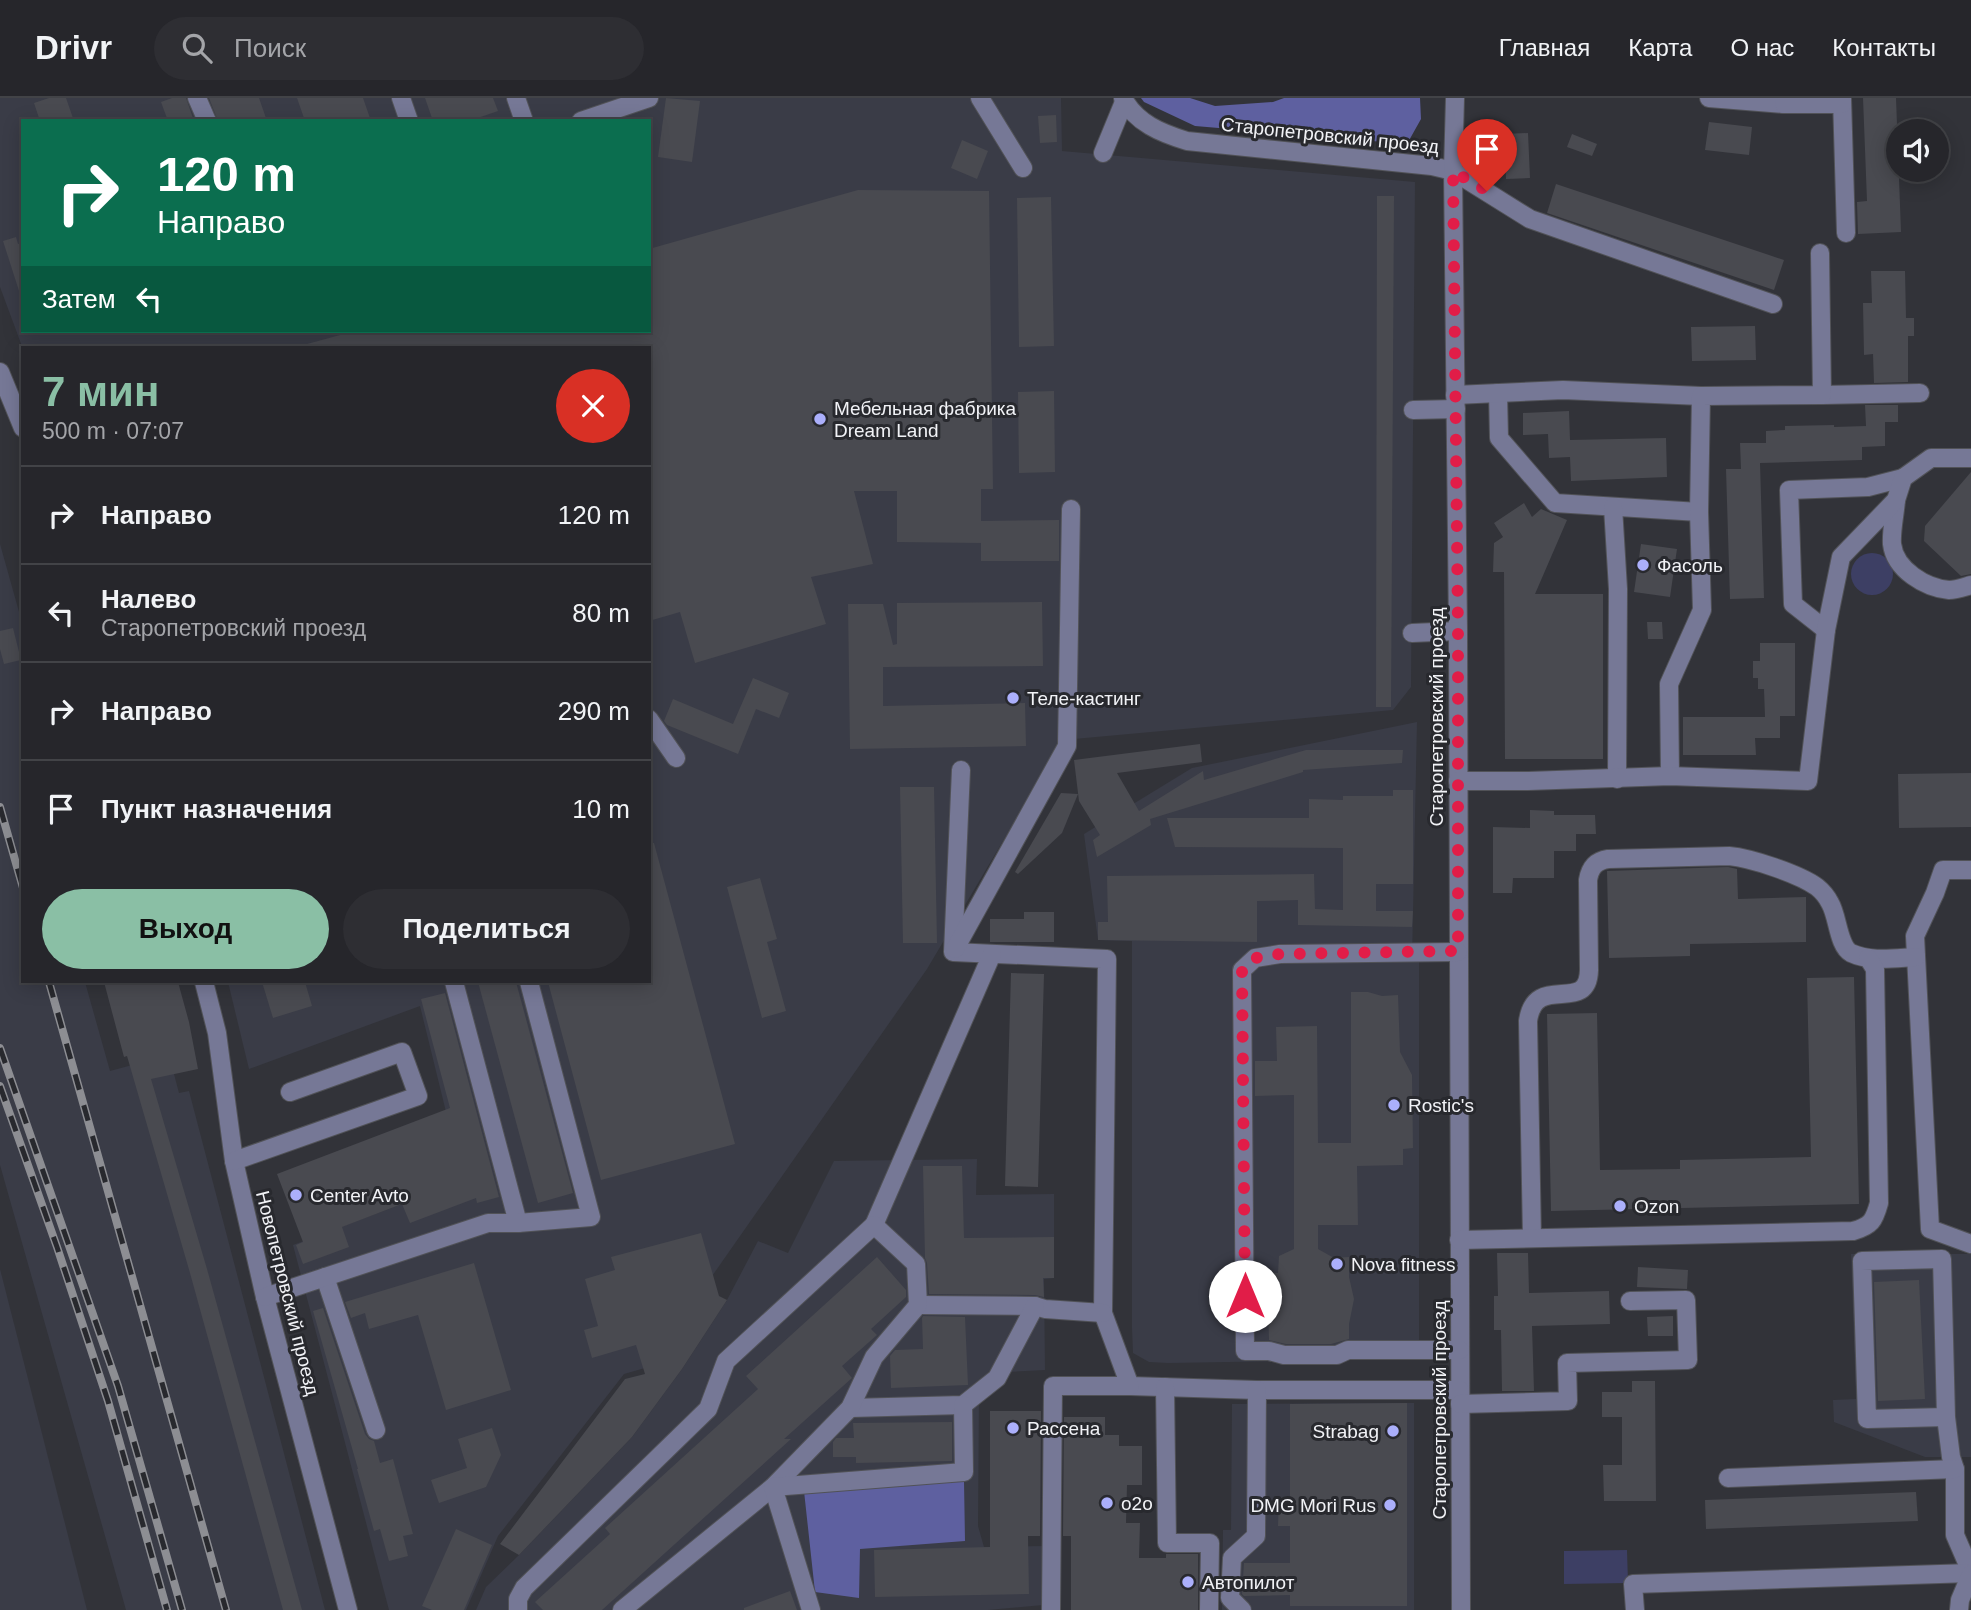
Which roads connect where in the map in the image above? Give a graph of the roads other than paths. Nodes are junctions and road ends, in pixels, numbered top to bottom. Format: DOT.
graph roads {
  1 [pos="197,98"];
  2 [pos="401,98"];
  3 [pos="516,98"];
  4 [pos="980,98"];
  5 [pos="1455,98"];
  6 [pos="1709,98"];
  7 [pos="639,100"];
  8 [pos="1124,100"];
  9 [pos="1786,101"];
  10 [pos="1842,101"];
  11 [pos="205,119"];
  12 [pos="408,119"];
  13 [pos="523,119"];
  14 [pos="587,119"];
  15 [pos="1103,153"];
  16 [pos="1023,169"];
  17 [pos="1453,171"];
  18 [pos="1846,233"];
  19 [pos="1821,253"];
  20 [pos="1773,304"];
  21 [pos="0,372"];
  22 [pos="1498,393"];
  23 [pos="1920,393"];
  24 [pos="1822,395"];
  25 [pos="1701,396"];
  26 [pos="1455,402"];
  27 [pos="1413,410"];
  28 [pos="21,423"];
  29 [pos="1971,458"];
  30 [pos="1903,478"];
  31 [pos="1896,500"];
  32 [pos="1613,507"];
  33 [pos="1070,509"];
  34 [pos="1699,512"];
  35 [pos="1971,585"];
  36 [pos="1826,630"];
  37 [pos="1458,631"];
  38 [pos="1412,633"];
  39 [pos="651,722"];
  40 [pos="676,758"];
  41 [pos="961,770"];
  42 [pos="1670,776"];
  43 [pos="1617,779"];
  44 [pos="1458,781"];
  45 [pos="1971,870"];
  46 [pos="1458,951"];
  47 [pos="953,952"];
  48 [pos="992,954"];
  49 [pos="1916,957"];
  50 [pos="1868,958"];
  51 [pos="204,983"];
  52 [pos="454,983"];
  53 [pos="529,983"];
  54 [pos="290,1091"];
  55 [pos="234,1161"];
  56 [pos="518,1223"];
  57 [pos="874,1225"];
  58 [pos="1532,1238"];
  59 [pos="1459,1240"];
  60 [pos="1971,1244"];
  61 [pos="326,1277"];
  62 [pos="265,1297"];
  63 [pos="1630,1301"];
  64 [pos="918,1305"];
  65 [pos="1035,1306"];
  66 [pos="1102,1313"];
  67 [pos="1460,1350"];
  68 [pos="1130,1386"];
  69 [pos="1165,1387"];
  70 [pos="1256,1390"];
  71 [pos="1460,1397"];
  72 [pos="963,1405"];
  73 [pos="850,1408"];
  74 [pos="1946,1417"];
  75 [pos="376,1430"];
  76 [pos="1955,1469"];
  77 [pos="1728,1478"];
  78 [pos="773,1487"];
  79 [pos="1971,1573"];
  80 [pos="348,1610"];
  81 [pos="517,1610"];
  82 [pos="622,1610"];
  83 [pos="811,1610"];
  84 [pos="1051,1610"];
  85 [pos="1209,1610"];
  86 [pos="1242,1610"];
  87 [pos="1461,1610"];
  88 [pos="1634,1610"];
  89 [pos="1959,1610"];
  1 -- 11 [label="street"];
  2 -- 12 [label="street"];
  3 -- 13 [label="street"];
  4 -- 16 [label="street"];
  5 -- 17 [label="street"];
  6 -- 9 [label="street"];
  7 -- 14 [label="street"];
  8 -- 15 [label="street"];
  8 -- 17 [label="street, Старопетровский проезд"];
  9 -- 10 [label="street"];
  10 -- 18 [label="street"];
  17 -- 20 [label="street"];
  17 -- 26 [label="street, Старопетровский проезд"];
  19 -- 24 [label="street"];
  21 -- 28 [label="street"];
  22 -- 25 [label="street"];
  22 -- 26 [label="street"];
  22 -- 32 [label="street"];
  23 -- 24 [label="street"];
  24 -- 25 [label="street"];
  25 -- 34 [label="street"];
  26 -- 27 [label="street"];
  26 -- 37 [label="street, Старопетровский проезд"];
  29 -- 30 [label="street"];
  30 -- 31 [label="street"];
  30 -- 36 [label="street"];
  31 -- 35 [label="street"];
  31 -- 36 [label="street"];
  32 -- 34 [label="street"];
  32 -- 43 [label="street"];
  33 -- 47 [label="street"];
  34 -- 42 [label="street"];
  36 -- 42 [label="street"];
  37 -- 38 [label="street"];
  37 -- 44 [label="street, Старопетровский проезд"];
  39 -- 40 [label="street"];
  41 -- 47 [label="street"];
  42 -- 43 [label="street"];
  43 -- 44 [label="street"];
  44 -- 46 [label="street, Старопетровский проезд"];
  45 -- 49 [label="street"];
  46 -- 59 [label="street, Старопетровский проезд"];
  46 -- 67 [label="street"];
  47 -- 48 [label="street"];
  48 -- 57 [label="street"];
  48 -- 66 [label="street"];
  49 -- 50 [label="street"];
  49 -- 60 [label="street"];
  50 -- 58 [label="street"];
  50 -- 58 [label="street"];
  51 -- 55 [label="street, Новопетровский проезд"];
  52 -- 56 [label="street"];
  53 -- 56 [label="street"];
  54 -- 55 [label="street"];
  55 -- 62 [label="street, Новопетровский проезд"];
  56 -- 61 [label="street"];
  57 -- 64 [label="street"];
  57 -- 81 [label="street"];
  58 -- 59 [label="street"];
  59 -- 67 [label="street, Старопетровский проезд"];
  61 -- 62 [label="street"];
  61 -- 75 [label="street"];
  62 -- 80 [label="street, Новопетровский проезд"];
  63 -- 71 [label="street"];
  64 -- 65 [label="street"];
  64 -- 73 [label="street"];
  65 -- 66 [label="street"];
  65 -- 72 [label="street"];
  66 -- 68 [label="street"];
  67 -- 71 [label="street, Старопетровский проезд"];
  68 -- 69 [label="street"];
  68 -- 84 [label="street"];
  69 -- 70 [label="street"];
  69 -- 85 [label="street"];
  70 -- 71 [label="street"];
  70 -- 86 [label="street"];
  71 -- 87 [label="street, Старопетровский проезд"];
  72 -- 73 [label="street"];
  72 -- 78 [label="street"];
  73 -- 78 [label="street"];
  74 -- 74 [label="street"];
  74 -- 76 [label="street"];
  76 -- 77 [label="street"];
  76 -- 79 [label="street"];
  78 -- 82 [label="street"];
  78 -- 83 [label="street"];
  79 -- 88 [label="street"];
  79 -- 89 [label="street"];
}
